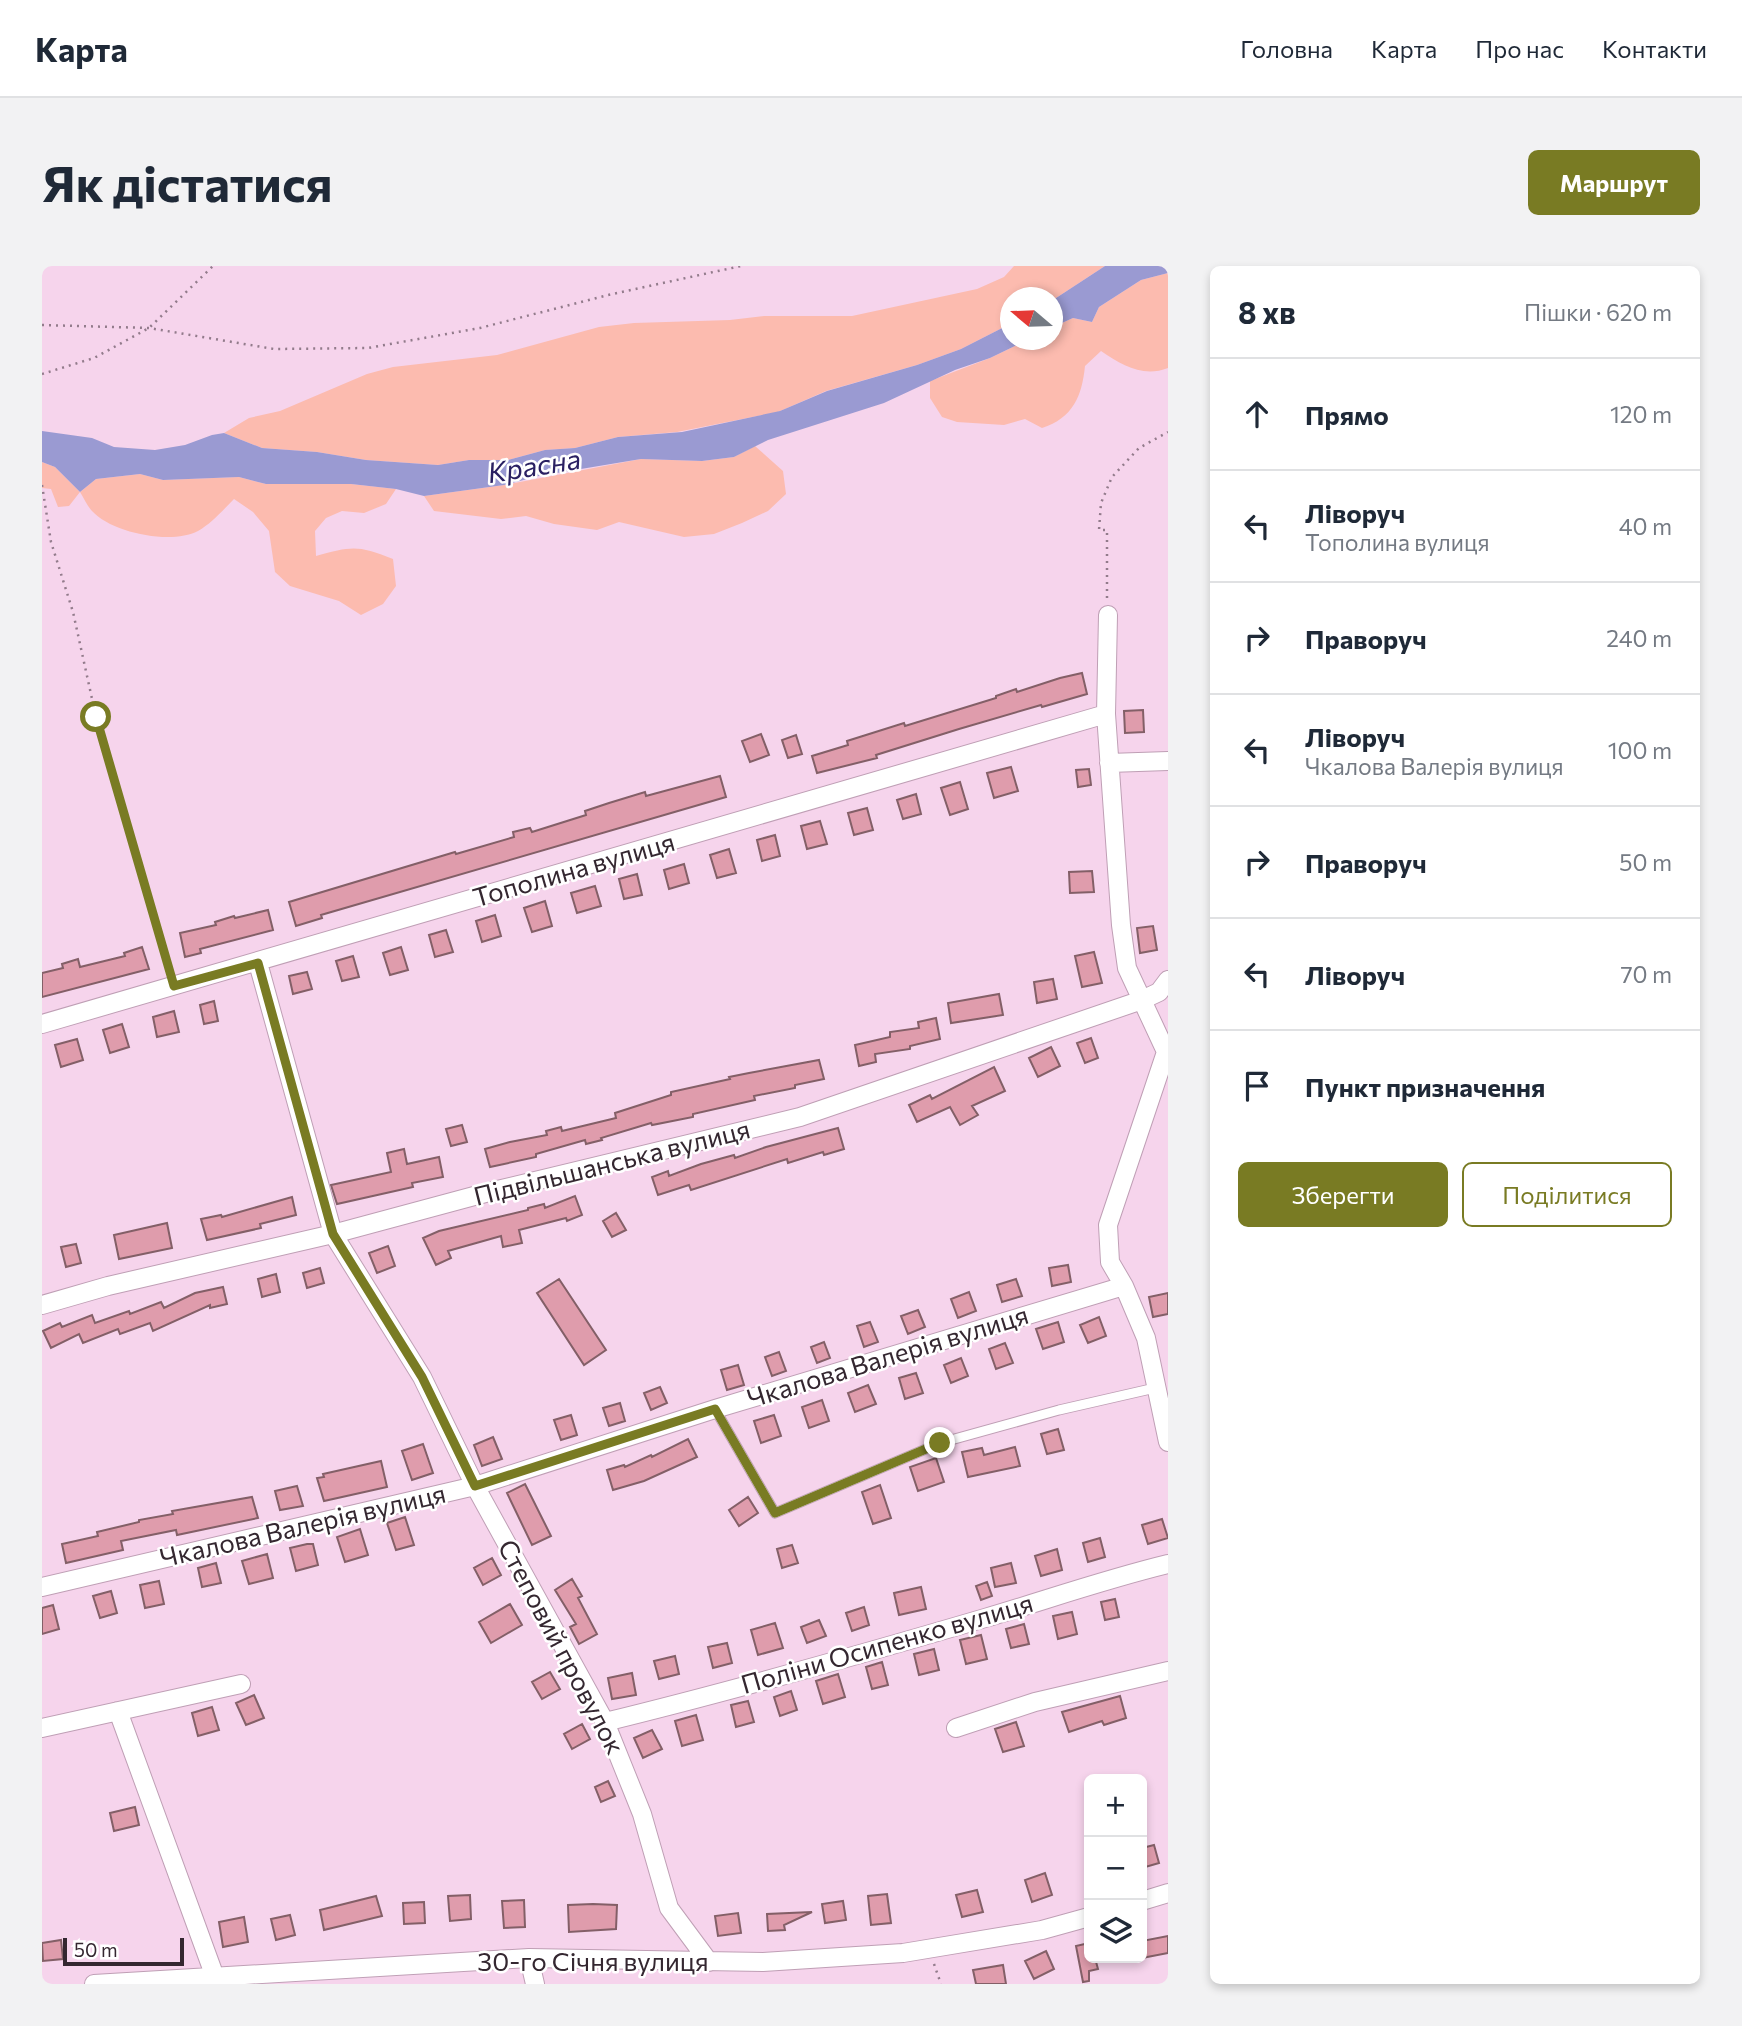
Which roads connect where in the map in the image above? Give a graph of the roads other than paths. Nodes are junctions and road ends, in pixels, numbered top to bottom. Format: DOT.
graph roads {
  1 [pos="1108,615"];
  2 [pos="1106,714"];
  3 [pos="1168,761"];
  4 [pos="1109,763"];
  5 [pos="258,963"];
  6 [pos="1168,980"];
  7 [pos="1142,1000"];
  8 [pos="42,1024"];
  9 [pos="1167,1054"];
  10 [pos="333,1234"];
  11 [pos="1124,1286"];
  12 [pos="42,1305"];
  13 [pos="1155,1388"];
  14 [pos="715,1409"];
  15 [pos="1168,1442"];
  16 [pos="475,1486"];
  17 [pos="1168,1564"];
  18 [pos="42,1587"];
  19 [pos="1168,1671"];
  20 [pos="241,1684"];
  21 [pos="118,1711"];
  22 [pos="605,1722"];
  23 [pos="42,1728"];
  24 [pos="956,1728"];
  25 [pos="1168,1893"];
  26 [pos="1145,1900"];
  27 [pos="1084,1918"];
  28 [pos="529,1958"];
  29 [pos="709,1962"];
  30 [pos="215,1977"];
  31 [pos="94,1984"];
  32 [pos="535,1984"];
  1 -- 2 [label="street"];
  2 -- 4 [label="street"];
  2 -- 5 [label="street, Тополина вулиця"];
  3 -- 4 [label="street"];
  4 -- 7 [label="street"];
  5 -- 8 [label="street, Тополина вулиця"];
  5 -- 10 [label="street, Степовий провулок"];
  6 -- 7 [label="street, Підвільшанська вулиця"];
  7 -- 9 [label="street"];
  7 -- 10 [label="street, Підвільшанська вулиця"];
  9 -- 11 [label="street"];
  10 -- 12 [label="street, Підвільшанська вулиця"];
  10 -- 16 [label="street, Степовий провулок"];
  11 -- 13 [label="street"];
  11 -- 14 [label="street, Чкалова Валерія вулиця"];
  13 -- 14 [label="lane"];
  13 -- 15 [label="street"];
  14 -- 16 [label="street, Чкалова Валерія вулиця"];
  16 -- 18 [label="street, Чкалова Валерія вулиця"];
  16 -- 22 [label="street, Степовий провулок"];
  17 -- 22 [label="street, Поліни Осипенко вулиця"];
  19 -- 24 [label="street"];
  20 -- 21 [label="street"];
  21 -- 23 [label="street"];
  21 -- 30 [label="street"];
  22 -- 29 [label="street, Степовий провулок"];
  25 -- 26 [label="street"];
  27 -- 29 [label="street, 30-го Січня вулиця"];
  28 -- 29 [label="street, 30-го Січня вулиця"];
  28 -- 30 [label="street, 30-го Січня вулиця"];
  28 -- 32 [label="street"];
  30 -- 31 [label="street, 30-го Січня вулиця"];
}
